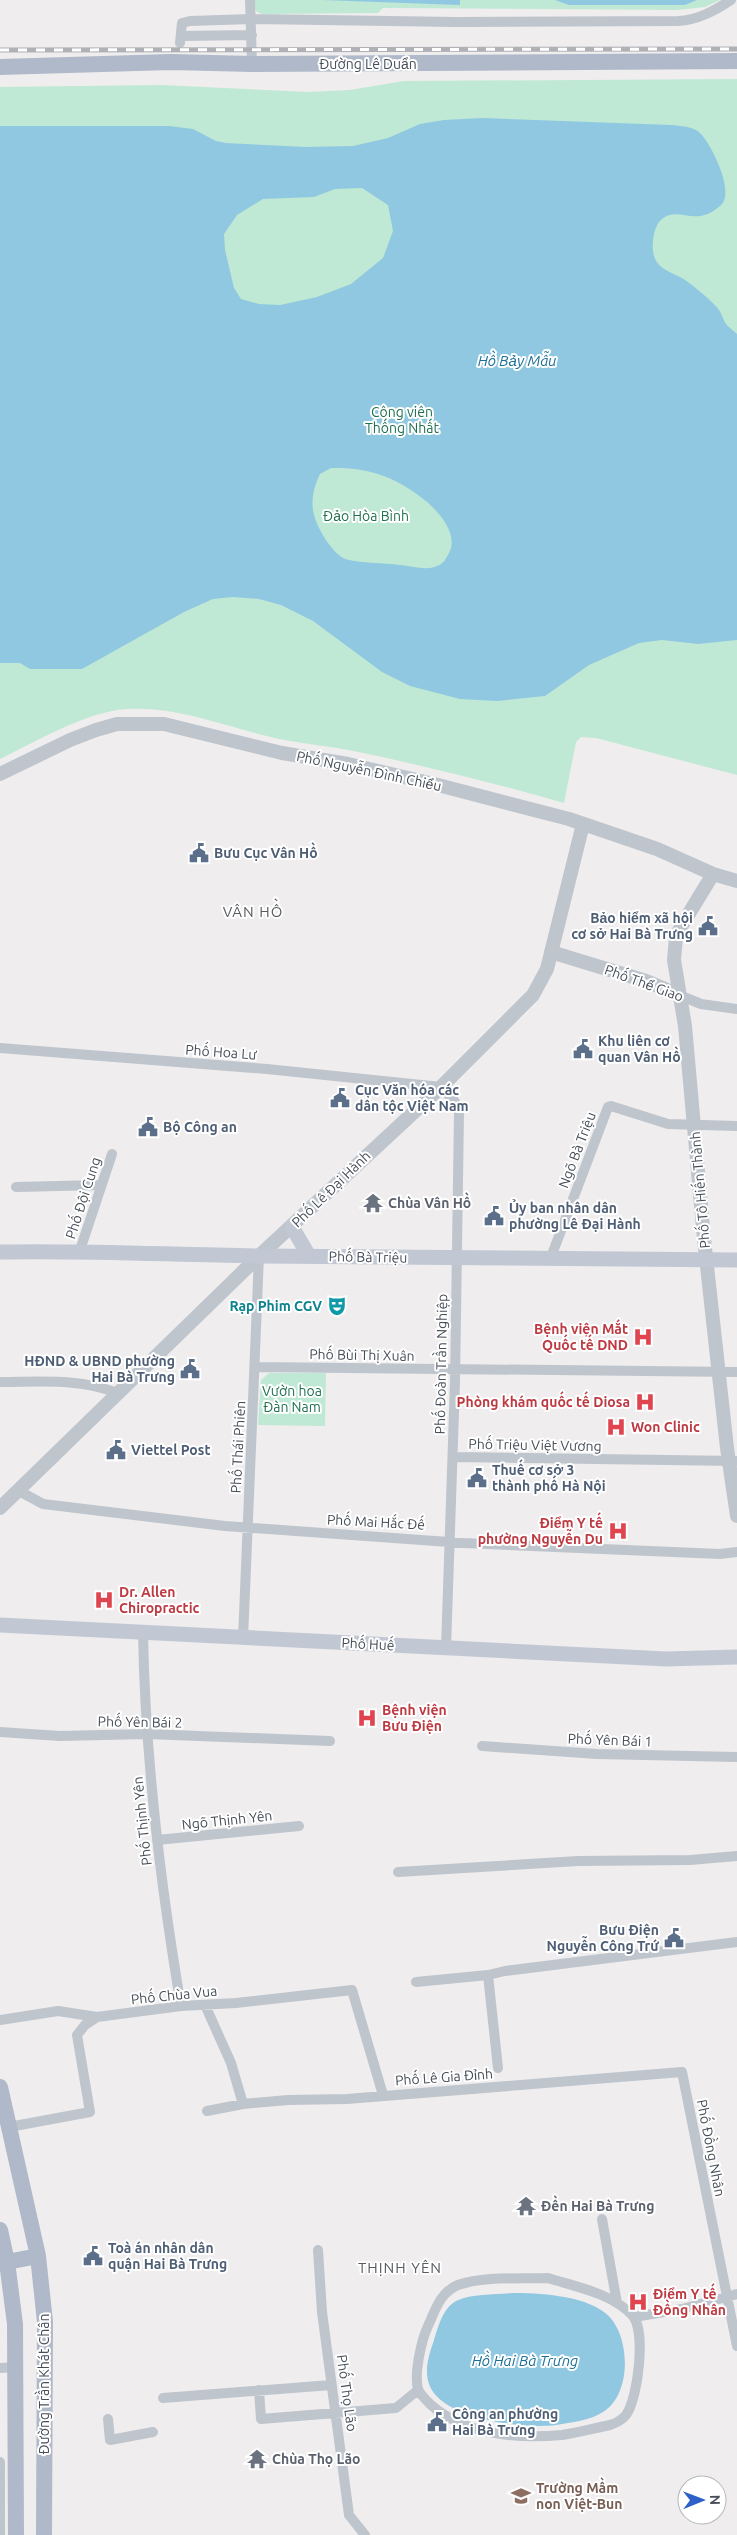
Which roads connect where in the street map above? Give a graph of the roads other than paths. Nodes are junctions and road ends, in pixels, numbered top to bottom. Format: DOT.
graph roads {
  1 [pos="250,0"];
  2 [pos="731,0"];
  3 [pos="251,19"];
  4 [pos="252,35"];
  5 [pos="737,61"];
  6 [pos="252,64"];
  7 [pos="0,67"];
  8 [pos="0,774"];
  9 [pos="583,824"];
  10 [pos="713,874"];
  11 [pos="737,881"];
  12 [pos="551,952"];
  13 [pos="679,995"];
  14 [pos="737,1009"];
  15 [pos="0,1048"];
  16 [pos="440,1087"];
  17 [pos="694,1125"];
  18 [pos="737,1126"];
  19 [pos="112,1154"];
  20 [pos="101,1185"];
  21 [pos="16,1187"];
  22 [pos="292,1227"];
  23 [pos="80,1250"];
  24 [pos="0,1252"];
  25 [pos="259,1256"];
  26 [pos="309,1256"];
  27 [pos="457,1258"];
  28 [pos="551,1258"];
  29 [pos="707,1260"];
  30 [pos="737,1260"];
  31 [pos="256,1367"];
  32 [pos="455,1368"];
  33 [pos="720,1372"];
  34 [pos="737,1372"];
  35 [pos="0,1382"];
  36 [pos="117,1393"];
  37 [pos="453,1457"];
  38 [pos="733,1461"];
  39 [pos="18,1491"];
  40 [pos="0,1508"];
  41 [pos="737,1516"];
  42 [pos="247,1528"];
  43 [pos="450,1541"];
  44 [pos="737,1552"];
  45 [pos="7,1625"];
  46 [pos="0,1632"];
  47 [pos="143,1632"];
  48 [pos="243,1639"];
  49 [pos="446,1648"];
  50 [pos="737,1657"];
  51 [pos="0,1732"];
  52 [pos="147,1734"];
  53 [pos="330,1741"];
  54 [pos="482,1746"];
  55 [pos="737,1757"];
  56 [pos="299,1826"];
  57 [pos="157,1840"];
  58 [pos="737,1856"];
  59 [pos="398,1872"];
  60 [pos="737,1942"];
  61 [pos="488,1975"];
  62 [pos="416,1982"];
  63 [pos="205,2005"];
  64 [pos="181,2006"];
  65 [pos="97,2017"];
  66 [pos="0,2020"];
  67 [pos="498,2068"];
  68 [pos="682,2072"];
  69 [pos="0,2087"];
  70 [pos="383,2095"];
  71 [pos="243,2104"];
  72 [pos="207,2110"];
  73 [pos="4,2127"];
  74 [pos="602,2219"];
  75 [pos="0,2230"];
  76 [pos="318,2250"];
  77 [pos="38,2256"];
  78 [pos="7,2262"];
  79 [pos="732,2295"];
  80 [pos="617,2303"];
  81 [pos="634,2318"];
  82 [pos="737,2346"];
  83 [pos="8,2368"];
  84 [pos="331,2385"];
  85 [pos="259,2390"];
  86 [pos="418,2390"];
  87 [pos="163,2398"];
  88 [pos="336,2412"];
  89 [pos="108,2419"];
  90 [pos="153,2432"];
  91 [pos="0,2462"];
  92 [pos="0,2535"];
  93 [pos="16,2535"];
  94 [pos="44,2535"];
  95 [pos="365,2535"];
  1 -- 3 [label="street"];
  2 -- 3 [label="street"];
  3 -- 4 [label="street"];
  3 -- 4 [label="street"];
  4 -- 6 [label="street"];
  5 -- 6 [label="main road, Đường Lê Duẩn"];
  6 -- 7 [label="main road, Đường Lê Duẩn"];
  8 -- 9 [label="street, Phố Nguyễn Đình Chiểu"];
  9 -- 10 [label="street, Phố Nguyễn Đình Chiểu"];
  9 -- 12 [label="street, Phố Lê Đại Hành"];
  10 -- 11 [label="street, Phố Nguyễn Đình Chiểu"];
  10 -- 13 [label="street, Phố Tô Hiến Thành"];
  12 -- 13 [label="street, Phố Thể Giao"];
  12 -- 16 [label="street, Phố Lê Đại Hành"];
  13 -- 14 [label="street, Phố Thể Giao"];
  13 -- 17 [label="street, Phố Tô Hiến Thành"];
  15 -- 16 [label="street, Phố Hoa Lư"];
  16 -- 22 [label="street, Phố Lê Đại Hành"];
  16 -- 27 [label="street, Phố Đoàn Trần Nghiệp"];
  17 -- 18 [label="street"];
  17 -- 28 [label="street, Ngõ Bà Triệu"];
  17 -- 29 [label="street, Phố Tô Hiến Thành"];
  19 -- 20 [label="street, Phố Đội Cung"];
  20 -- 21 [label="street"];
  20 -- 23 [label="street, Phố Đội Cung"];
  22 -- 25 [label="street, Phố Lê Đại Hành"];
  22 -- 26 [label="main road"];
  23 -- 24 [label="main road, Phố Bà Triệu"];
  23 -- 25 [label="main road, Phố Bà Triệu"];
  25 -- 26 [label="main road, Phố Bà Triệu"];
  25 -- 31 [label="street, Phố Thái Phiên"];
  25 -- 36 [label="street, Phố Lê Đại Hành"];
  26 -- 27 [label="main road, Phố Bà Triệu"];
  27 -- 28 [label="main road, Phố Bà Triệu"];
  27 -- 32 [label="street, Phố Đoàn Trần Nghiệp"];
  28 -- 29 [label="main road, Phố Bà Triệu"];
  29 -- 30 [label="main road, Phố Bà Triệu"];
  29 -- 33 [label="street, Phố Tô Hiến Thành"];
  31 -- 32 [label="street, Phố Bùi Thị Xuân"];
  31 -- 42 [label="street, Phố Thái Phiên"];
  32 -- 33 [label="street, Phố Bùi Thị Xuân"];
  32 -- 37 [label="street, Phố Đoàn Trần Nghiệp"];
  33 -- 34 [label="street, Phố Bùi Thị Xuân"];
  33 -- 38 [label="street, Phố Tô Hiến Thành"];
  35 -- 36 [label="street"];
  36 -- 39 [label="street, Phố Lê Đại Hành"];
  37 -- 38 [label="street, Phố Triệu Việt Vương"];
  37 -- 43 [label="street, Phố Đoàn Trần Nghiệp"];
  38 -- 41 [label="street, Phố Tô Hiến Thành"];
  39 -- 40 [label="street, Phố Lê Đại Hành"];
  39 -- 42 [label="street, Phố Mai Hắc Đế"];
  42 -- 43 [label="street, Phố Mai Hắc Đế"];
  42 -- 48 [label="street, Phố Thái Phiên"];
  43 -- 44 [label="street, Phố Mai Hắc Đế"];
  43 -- 49 [label="street, Phố Đoàn Trần Nghiệp"];
  45 -- 46 [label="main road"];
  45 -- 47 [label="main road, Phố Huế"];
  47 -- 48 [label="main road, Phố Huế"];
  47 -- 52 [label="street, Phố Thịnh Yên"];
  48 -- 49 [label="main road, Phố Huế"];
  49 -- 50 [label="main road, Phố Huế"];
  51 -- 52 [label="street, Phố Yên Bái 2"];
  52 -- 53 [label="street, Phố Yên Bái 2"];
  52 -- 57 [label="street, Phố Thịnh Yên"];
  54 -- 55 [label="street, Phố Yên Bái 1"];
  56 -- 57 [label="street, Ngõ Thịnh Yên"];
  57 -- 64 [label="street, Phố Thịnh Yên"];
  58 -- 59 [label="street"];
  60 -- 61 [label="street"];
  61 -- 62 [label="street"];
  61 -- 67 [label="street"];
  63 -- 64 [label="street, Phố Chùa Vua"];
  63 -- 70 [label="street, Phố Chùa Vua"];
  63 -- 71 [label="street"];
  64 -- 65 [label="street, Phố Chùa Vua"];
  65 -- 66 [label="street, Phố Chùa Vua"];
  65 -- 73 [label="street"];
  68 -- 70 [label="street, Phố Lê Gia Đỉnh"];
  68 -- 79 [label="street, Phố Đồng Nhân"];
  69 -- 73 [label="main road, Đường Trần Khát Chân"];
  70 -- 71 [label="street, Phố Lê Gia Đỉnh"];
  71 -- 72 [label="street, Phố Lê Gia Đỉnh"];
  73 -- 77 [label="main road, Đường Trần Khát Chân"];
  74 -- 80 [label="street"];
  75 -- 78 [label="main road, Đường Trần Khát Chân"];
  76 -- 84 [label="street, Phố Thọ Lão"];
  77 -- 78 [label="main road"];
  77 -- 94 [label="main road, Đường Trần Khát Chân"];
  78 -- 83 [label="main road, Đường Trần Khát Chân"];
  79 -- 81 [label="street"];
  79 -- 82 [label="street, Phố Đồng Nhân"];
  80 -- 81 [label="street"];
  80 -- 86 [label="street"];
  81 -- 86 [label="street"];
  83 -- 93 [label="main road, Đường Trần Khát Chân"];
  84 -- 85 [label="street"];
  84 -- 88 [label="street, Phố Thọ Lão"];
  85 -- 87 [label="street"];
  85 -- 88 [label="street"];
  86 -- 88 [label="street"];
  88 -- 95 [label="street, Phố Thọ Lão"];
  89 -- 90 [label="street"];
  91 -- 92 [label="street"];
}
